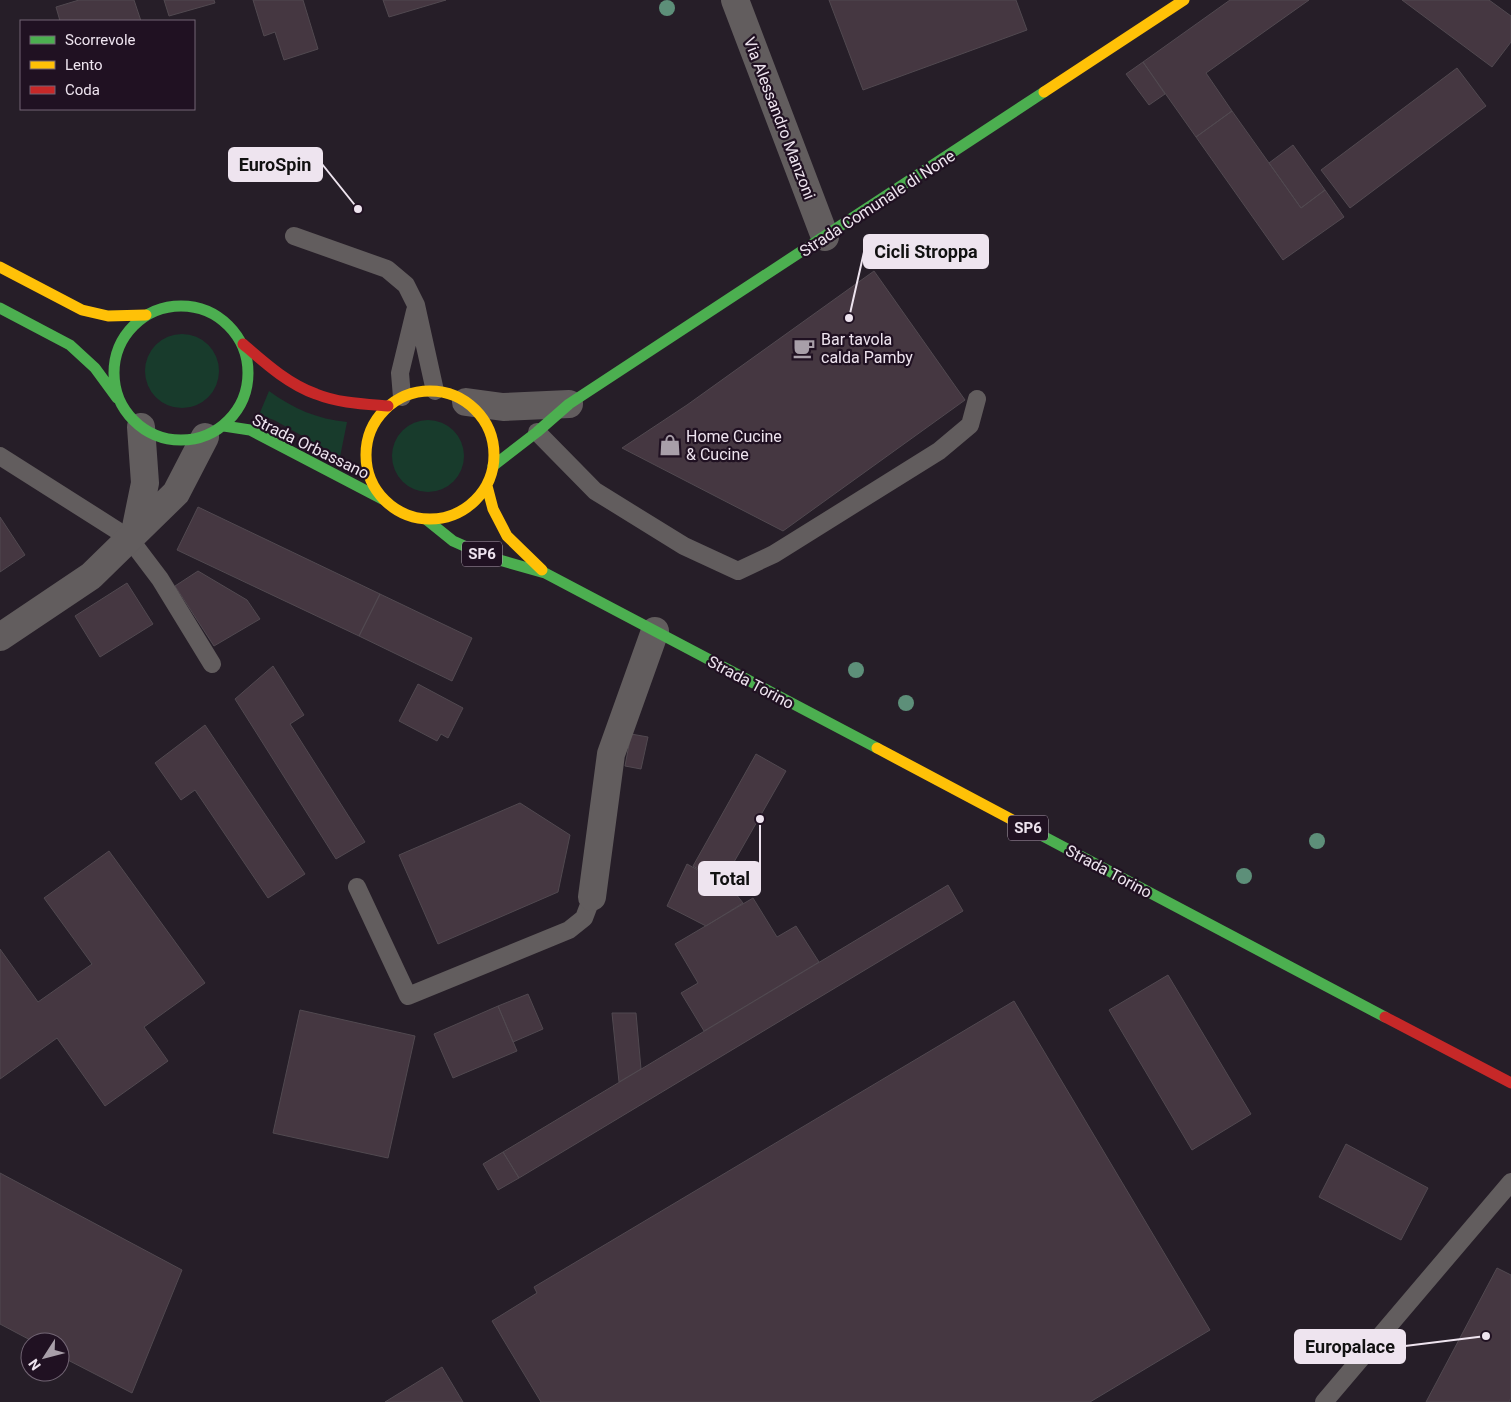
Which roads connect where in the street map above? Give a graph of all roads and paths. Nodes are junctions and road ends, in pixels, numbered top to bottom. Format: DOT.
graph roads {
  1 [pos="735,0"];
  2 [pos="1184,0"];
  3 [pos="294,236"];
  4 [pos="825,237"];
  5 [pos="0,267"];
  6 [pos="416,305"];
  7 [pos="0,308"];
  8 [pos="146,315"];
  9 [pos="243,344"];
  10 [pos="435,391"];
  11 [pos="977,399"];
  12 [pos="395,401"];
  13 [pos="120,402"];
  14 [pos="466,402"];
  15 [pos="568,404"];
  16 [pos="141,427"];
  17 [pos="214,431"];
  18 [pos="537,432"];
  19 [pos="0,456"];
  20 [pos="493,466"];
  21 [pos="487,486"];
  22 [pos="382,499"];
  23 [pos="427,520"];
  24 [pos="132,535"];
  25 [pos="545,573"];
  26 [pos="655,631"];
  27 [pos="0,637"];
  28 [pos="212,664"];
  29 [pos="357,886"];
  30 [pos="592,897"];
  31 [pos="1511,1083"];
  32 [pos="1511,1182"];
  33 [pos="1324,1402"];
  1 -- 4 [label="street, Via Alessandro Manzoni"];
  2 -- 4 [label="main road, Strada Comunale di None"];
  3 -- 6 [label="lane"];
  4 -- 15 [label="main road, Strada Comunale di None"];
  5 -- 8 [label="main road"];
  6 -- 10 [label="lane"];
  6 -- 12 [label="lane"];
  7 -- 13 [label="main road"];
  8 -- 9 [label="main road"];
  8 -- 13 [label="main road"];
  9 -- 12 [label="main road"];
  9 -- 17 [label="main road"];
  10 -- 12 [label="main road"];
  10 -- 14 [label="main road"];
  11 -- 18 [label="lane"];
  12 -- 22 [label="main road"];
  13 -- 16 [label="main road"];
  14 -- 15 [label="street"];
  14 -- 20 [label="main road"];
  15 -- 18 [label="main road, Strada Comunale di None"];
  16 -- 17 [label="main road"];
  16 -- 24 [label="street"];
  17 -- 22 [label="main road, Strada Orbassano"];
  17 -- 24 [label="street"];
  18 -- 20 [label="main road, Strada Comunale di None"];
  19 -- 24 [label="lane"];
  20 -- 21 [label="main road"];
  21 -- 23 [label="main road"];
  21 -- 25 [label="main road, Strada Torino / SP6"];
  22 -- 23 [label="main road"];
  23 -- 25 [label="main road, Strada Torino / SP6"];
  24 -- 27 [label="street"];
  24 -- 28 [label="lane"];
  25 -- 26 [label="main road, Strada Torino / SP6"];
  26 -- 30 [label="street"];
  26 -- 31 [label="main road, Strada Torino / SP6"];
  29 -- 30 [label="lane"];
  32 -- 33 [label="lane"];
}
